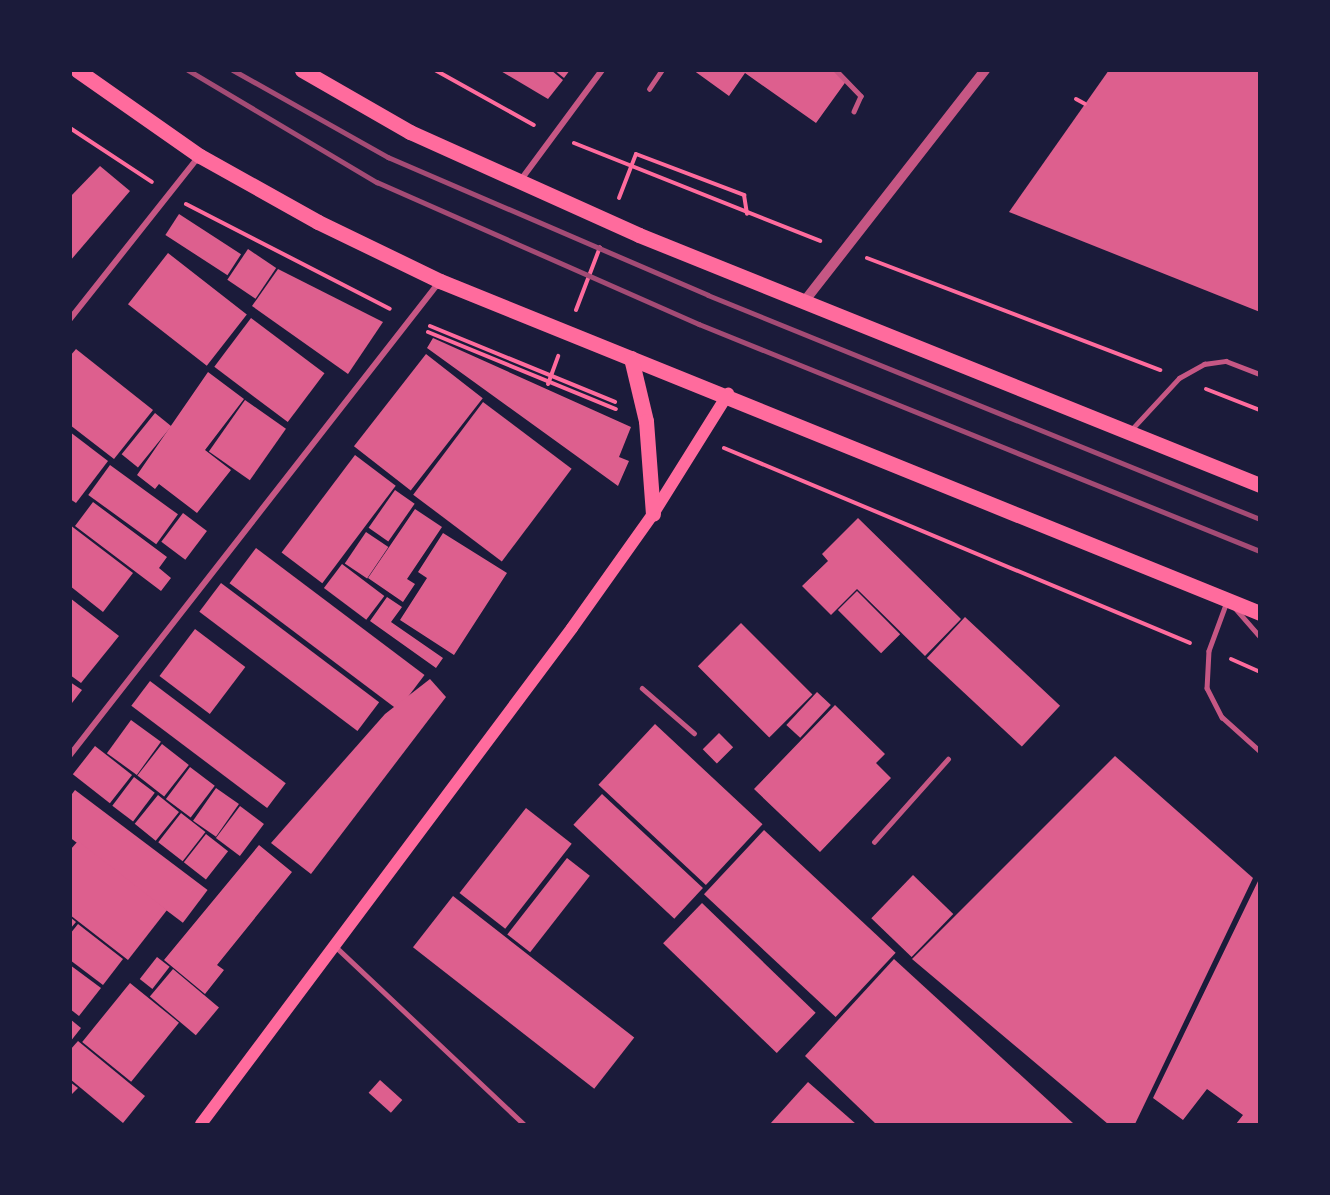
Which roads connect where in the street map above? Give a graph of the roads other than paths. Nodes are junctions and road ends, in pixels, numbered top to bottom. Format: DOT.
graph roads {
  1 [pos="77,70"];
  2 [pos="302,70"];
  3 [pos="602,70"];
  4 [pos="662,70"];
  5 [pos="836,70"];
  6 [pos="985,70"];
  7 [pos="649,89"];
  8 [pos="854,112"];
  9 [pos="200,156"];
  10 [pos="519,182"];
  11 [pos="440,281"];
  12 [pos="803,303"];
  13 [pos="70,319"];
  14 [pos="631,358"];
  15 [pos="1260,374"];
  16 [pos="728,394"];
  17 [pos="1128,433"];
  18 [pos="1260,485"];
  19 [pos="653,514"];
  20 [pos="1228,600"];
  21 [pos="1260,613"];
  22 [pos="1260,637"];
  23 [pos="642,688"];
  24 [pos="694,733"];
  25 [pos="1260,751"];
  26 [pos="70,755"];
  27 [pos="948,759"];
  28 [pos="874,842"];
  29 [pos="334,945"];
  30 [pos="201,1125"];
  31 [pos="524,1125"];
  1 -- 9 [label="main road"];
  2 -- 10 [label="main road"];
  3 -- 10 [label="street"];
  4 -- 7 [label="lane"];
  5 -- 8 [label="lane"];
  6 -- 12 [label="street"];
  9 -- 11 [label="main road"];
  9 -- 13 [label="street"];
  10 -- 12 [label="main road"];
  11 -- 14 [label="main road"];
  11 -- 26 [label="street"];
  12 -- 17 [label="main road"];
  14 -- 16 [label="main road"];
  14 -- 19 [label="main road"];
  15 -- 17 [label="lane"];
  16 -- 19 [label="main road"];
  16 -- 20 [label="main road"];
  17 -- 18 [label="main road"];
  19 -- 29 [label="main road"];
  20 -- 21 [label="main road"];
  20 -- 22 [label="lane"];
  20 -- 25 [label="lane"];
  23 -- 24 [label="lane"];
  27 -- 28 [label="lane"];
  29 -- 30 [label="main road"];
  29 -- 31 [label="lane"];
}
